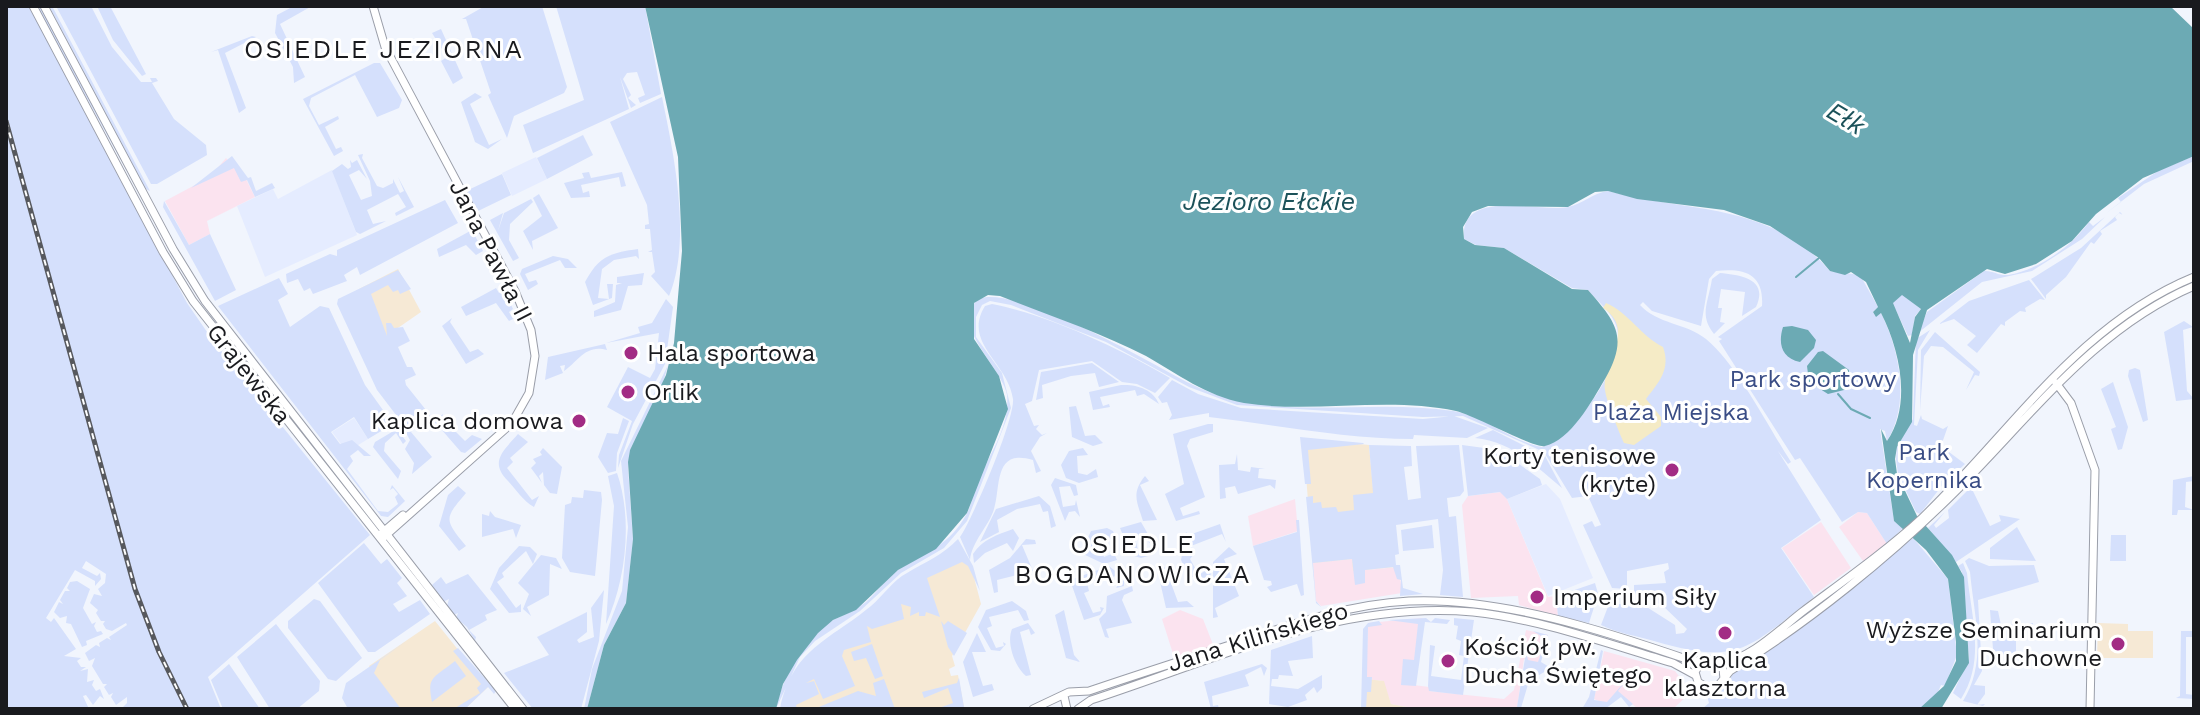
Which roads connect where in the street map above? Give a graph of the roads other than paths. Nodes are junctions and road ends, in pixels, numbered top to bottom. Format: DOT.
graph roads {
  1 [pos="33,6"];
  2 [pos="44,6"];
  3 [pos="373,6"];
  4 [pos="2194,277"];
  5 [pos="2194,286"];
  6 [pos="2055,382"];
  7 [pos="383,536"];
  8 [pos="1905,536"];
  9 [pos="1537,620"];
  10 [pos="1701,662"];
  11 [pos="1720,663"];
  12 [pos="1695,675"];
  13 [pos="1724,679"];
  14 [pos="1076,692"];
  15 [pos="1065,695"];
  16 [pos="1079,708"];
  17 [pos="515,709"];
  18 [pos="523,709"];
  19 [pos="1033,709"];
  20 [pos="1067,709"];
  21 [pos="2090,709"];
  1 -- 7 [label="street, Grajewska"];
  2 -- 7 [label="street, Grajewska"];
  3 -- 7 [label="street, Jana Pawła II"];
  4 -- 6 [label="street"];
  5 -- 6 [label="street"];
  6 -- 8 [label="street"];
  6 -- 21 [label="street"];
  7 -- 17 [label="street, Grajewska"];
  7 -- 18 [label="street, Grajewska"];
  8 -- 11 [label="street"];
  8 -- 13 [label="street"];
  9 -- 10 [label="street, Jana Kilińskiego"];
  9 -- 12 [label="street, Jana Kilińskiego"];
  9 -- 14 [label="street, Jana Kilińskiego"];
  9 -- 16 [label="street, Jana Kilińskiego"];
  10 -- 11 [label="street"];
  10 -- 12 [label="street"];
  11 -- 13 [label="street"];
  12 -- 13 [label="street"];
  14 -- 15 [label="street, Jana Kilińskiego"];
  14 -- 16 [label="street"];
  15 -- 19 [label="street"];
  15 -- 20 [label="street"];
}
